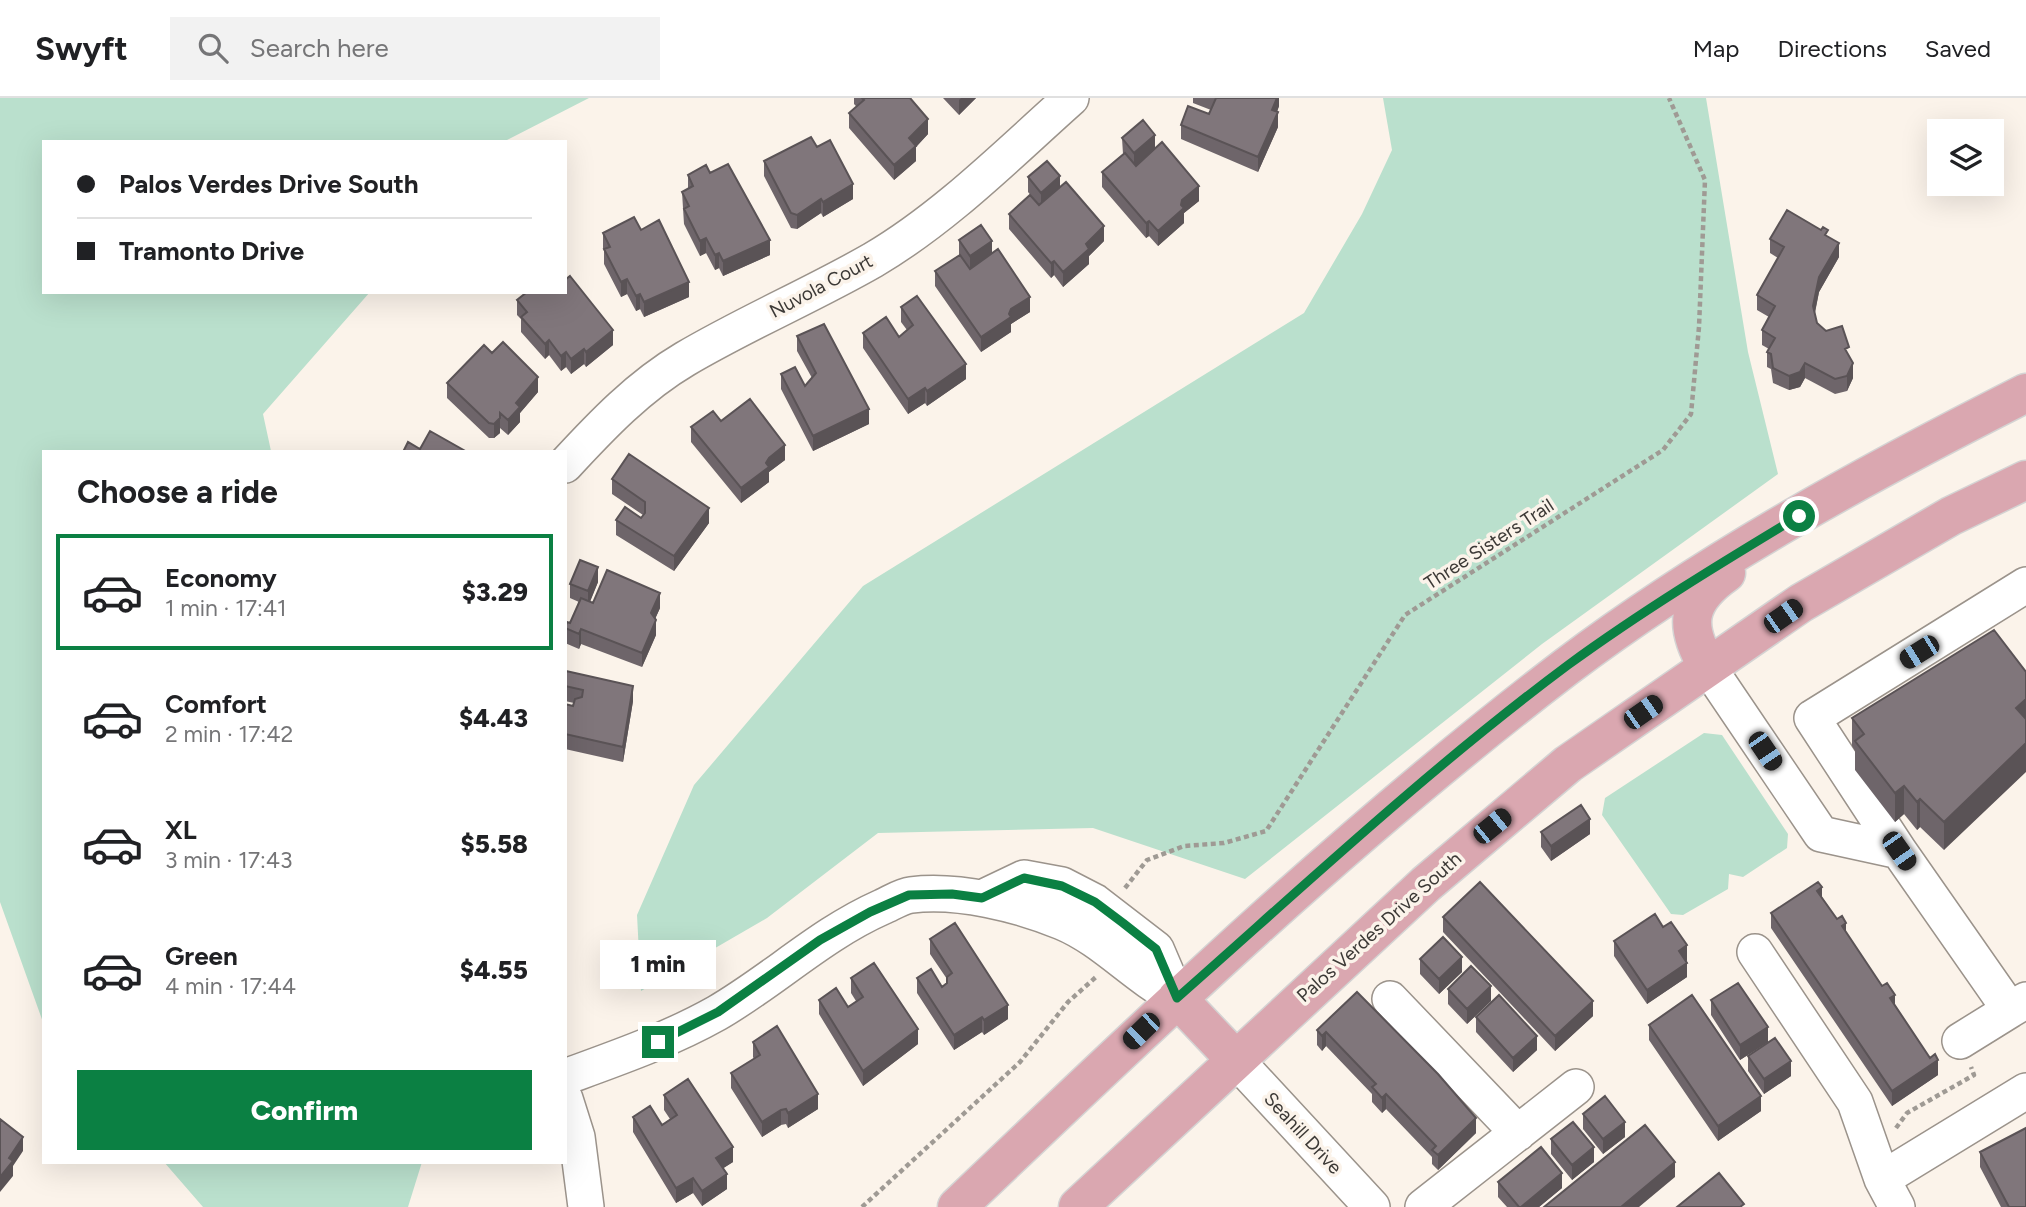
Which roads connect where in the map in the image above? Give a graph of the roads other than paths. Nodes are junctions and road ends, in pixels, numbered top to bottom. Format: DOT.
graph roads {
  1 [pos="1071,98"];
  2 [pos="2026,393"];
  3 [pos="567,463"];
  4 [pos="2026,480"];
  5 [pos="1833,497"];
  6 [pos="2026,585"];
  7 [pos="1709,667"];
  8 [pos="1899,851"];
  9 [pos="982,898"];
  10 [pos="1755,952"];
  11 [pos="1177,998"];
  12 [pos="1390,999"];
  13 [pos="2018,1005"];
  14 [pos="1960,1041"];
  15 [pos="1235,1059"];
  16 [pos="567,1076"];
  17 [pos="1576,1087"];
  18 [pos="2026,1091"];
  19 [pos="567,1105"];
  20 [pos="1518,1133"];
  21 [pos="1889,1193"];
  22 [pos="586,1207"];
  23 [pos="957,1207"];
  24 [pos="1078,1207"];
  25 [pos="1372,1207"];
  26 [pos="1423,1207"];
  1 -- 3 [label="street, Nuvola Court"];
  2 -- 5 [label="main road"];
  4 -- 7 [label="main road, Palos Verdes Drive South"];
  5 -- 7 [label="main road"];
  5 -- 11 [label="main road"];
  6 -- 8 [label="street"];
  7 -- 8 [label="street"];
  7 -- 15 [label="main road, Palos Verdes Drive South"];
  8 -- 13 [label="street"];
  9 -- 11 [label="street"];
  9 -- 11 [label="street"];
  9 -- 16 [label="street"];
  10 -- 21 [label="street"];
  11 -- 15 [label="main road"];
  11 -- 23 [label="main road"];
  12 -- 20 [label="street"];
  13 -- 14 [label="street"];
  15 -- 24 [label="main road, Palos Verdes Drive South"];
  15 -- 25 [label="street, Seahill Drive"];
  17 -- 20 [label="street"];
  18 -- 21 [label="street"];
  19 -- 22 [label="street"];
  20 -- 26 [label="street"];
}
